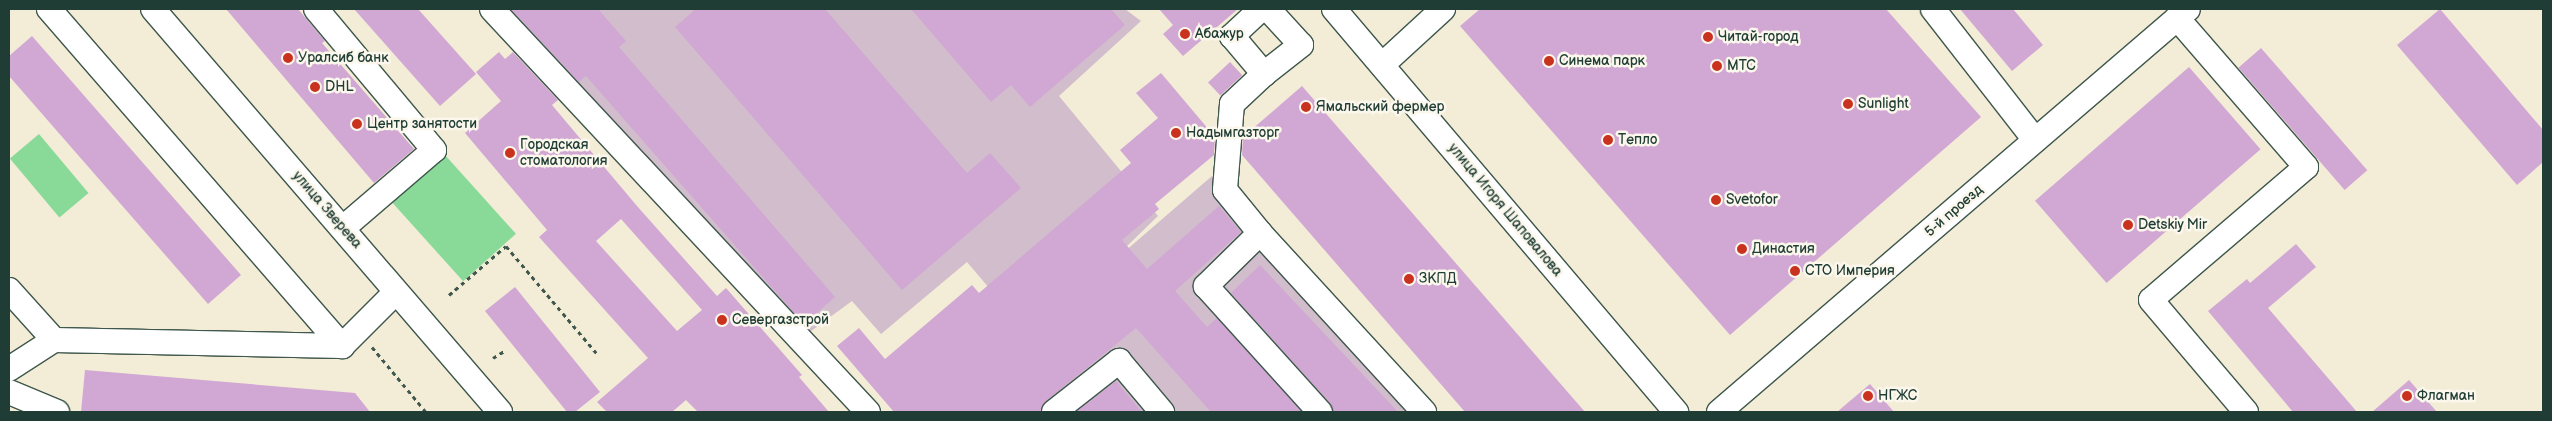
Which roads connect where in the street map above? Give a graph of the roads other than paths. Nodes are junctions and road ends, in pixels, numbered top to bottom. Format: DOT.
graph roads {
  1 [pos="49,9"];
  2 [pos="153,9"];
  3 [pos="316,9"];
  4 [pos="492,9"];
  5 [pos="1261,9"];
  6 [pos="1268,9"];
  7 [pos="1334,9"];
  8 [pos="1443,9"];
  9 [pos="1933,9"];
  10 [pos="2183,13"];
  11 [pos="1382,65"];
  12 [pos="1264,74"];
  13 [pos="2035,140"];
  14 [pos="343,228"];
  15 [pos="1260,234"];
  16 [pos="9,290"];
  17 [pos="396,292"];
  18 [pos="54,340"];
  19 [pos="342,346"];
  20 [pos="9,370"];
  21 [pos="9,392"];
  22 [pos="57,412"];
  23 [pos="500,412"];
  24 [pos="868,412"];
  25 [pos="1054,412"];
  26 [pos="1162,412"];
  27 [pos="1320,412"];
  28 [pos="1424,412"];
  29 [pos="1676,412"];
  30 [pos="1719,412"];
  31 [pos="2246,412"];
  1 -- 19 [label="street"];
  2 -- 14 [label="street, улица Зверева"];
  3 -- 14 [label="street"];
  4 -- 24 [label="street"];
  5 -- 12 [label="street"];
  6 -- 12 [label="street"];
  7 -- 11 [label="street, улица Игоря Шаповалова"];
  8 -- 11 [label="street"];
  9 -- 13 [label="street"];
  10 -- 13 [label="street, 5-й проезд"];
  10 -- 31 [label="street"];
  11 -- 29 [label="street, улица Игоря Шаповалова"];
  12 -- 15 [label="street"];
  13 -- 30 [label="street, 5-й проезд"];
  14 -- 17 [label="street, улица Зверева"];
  15 -- 27 [label="street"];
  15 -- 28 [label="street"];
  16 -- 18 [label="street"];
  17 -- 19 [label="street"];
  17 -- 23 [label="street, улица Зверева"];
  18 -- 19 [label="street"];
  18 -- 20 [label="street"];
  21 -- 22 [label="street"];
  25 -- 26 [label="street"];
}
